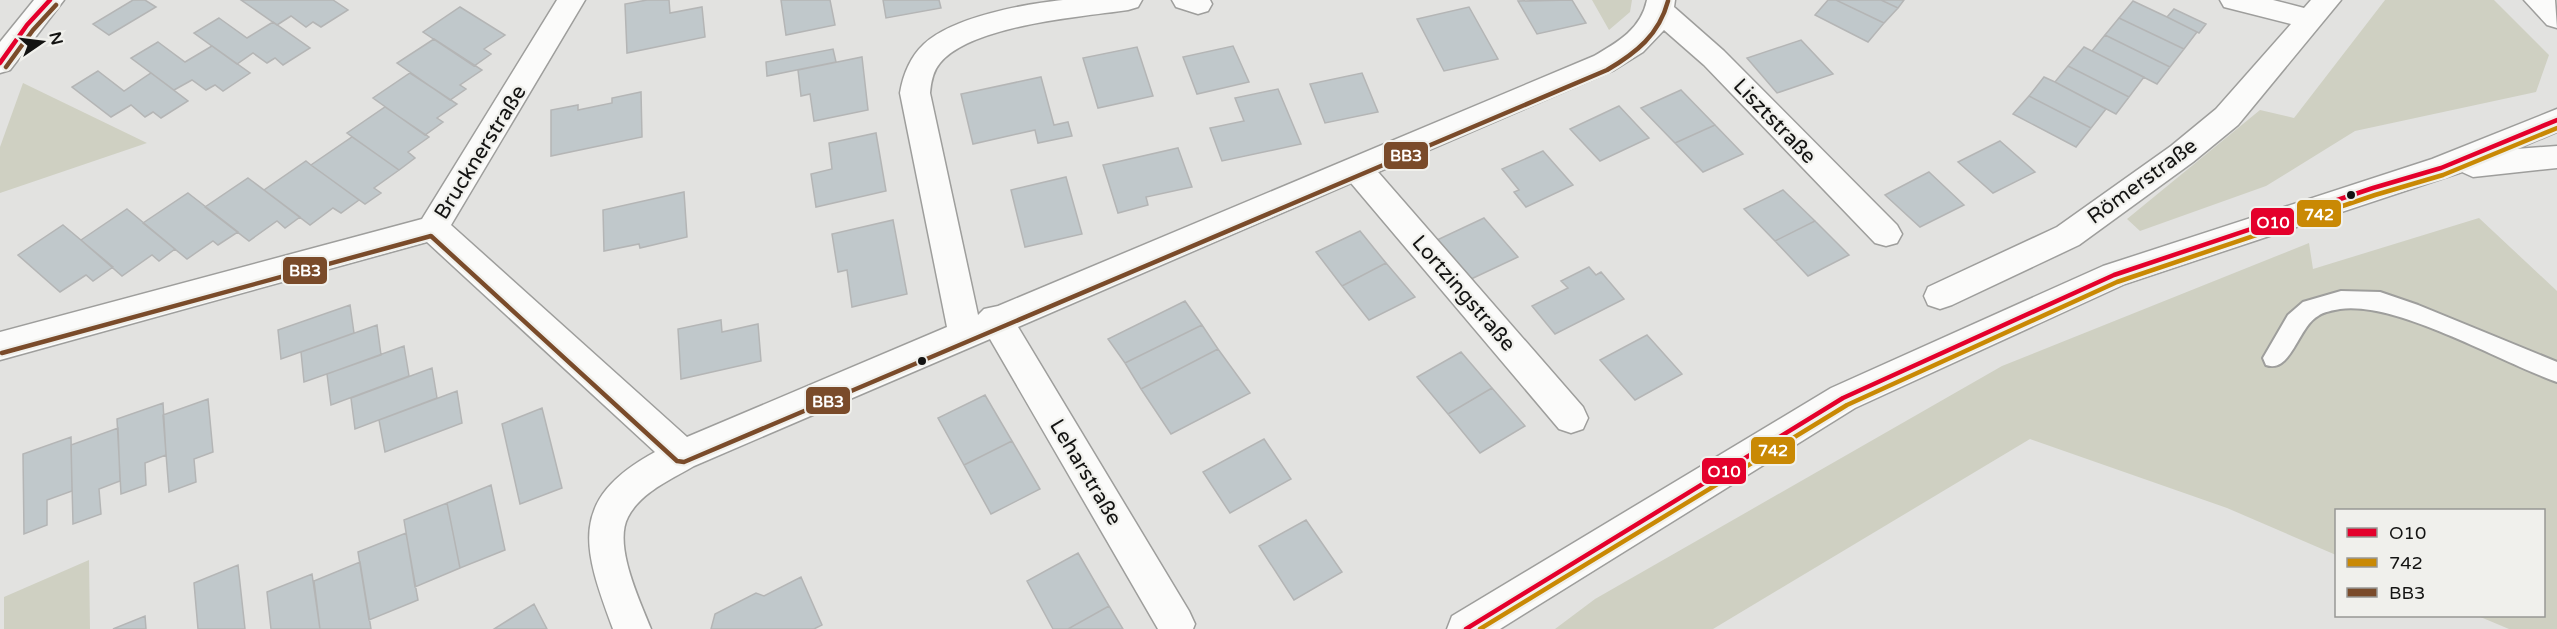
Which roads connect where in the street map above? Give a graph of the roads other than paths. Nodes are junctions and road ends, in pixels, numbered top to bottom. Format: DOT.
graph roads {
  1 [pos="50,0"];
  2 [pos="572,0"];
  3 [pos="1128,0"];
  4 [pos="2234,0"];
  5 [pos="2538,0"];
  6 [pos="1661,6"];
  7 [pos="2318,10"];
  8 [pos="2557,18"];
  9 [pos="0,63"];
  10 [pos="2557,120"];
  11 [pos="2557,158"];
  12 [pos="2441,168"];
  13 [pos="1357,169"];
  14 [pos="433,228"];
  15 [pos="1886,234"];
  16 [pos="1940,296"];
  17 [pos="996,320"];
  18 [pos="965,333"];
  19 [pos="0,346"];
  20 [pos="2274,358"];
  21 [pos="2557,372"];
  22 [pos="1571,418"];
  23 [pos="682,454"];
  24 [pos="1176,624"];
  25 [pos="632,629"];
  26 [pos="1466,629"];
  1 -- 9 [label="street"];
  2 -- 14 [label="street, Brucknerstraße"];
  3 -- 18 [label="street"];
  4 -- 7 [label="street, Römerstraße"];
  5 -- 8 [label="street"];
  6 -- 13 [label="street"];
  6 -- 15 [label="street, Lisztstraße"];
  7 -- 16 [label="street, Römerstraße"];
  10 -- 12 [label="street"];
  11 -- 12 [label="street"];
  12 -- 26 [label="street"];
  13 -- 17 [label="street"];
  13 -- 22 [label="street, Lortzingstraße"];
  14 -- 19 [label="street, Brucknerstraße"];
  14 -- 23 [label="street"];
  17 -- 18 [label="street"];
  17 -- 24 [label="street, Leharstraße"];
  18 -- 23 [label="street"];
  20 -- 21 [label="lane"];
  23 -- 25 [label="street"];
}
